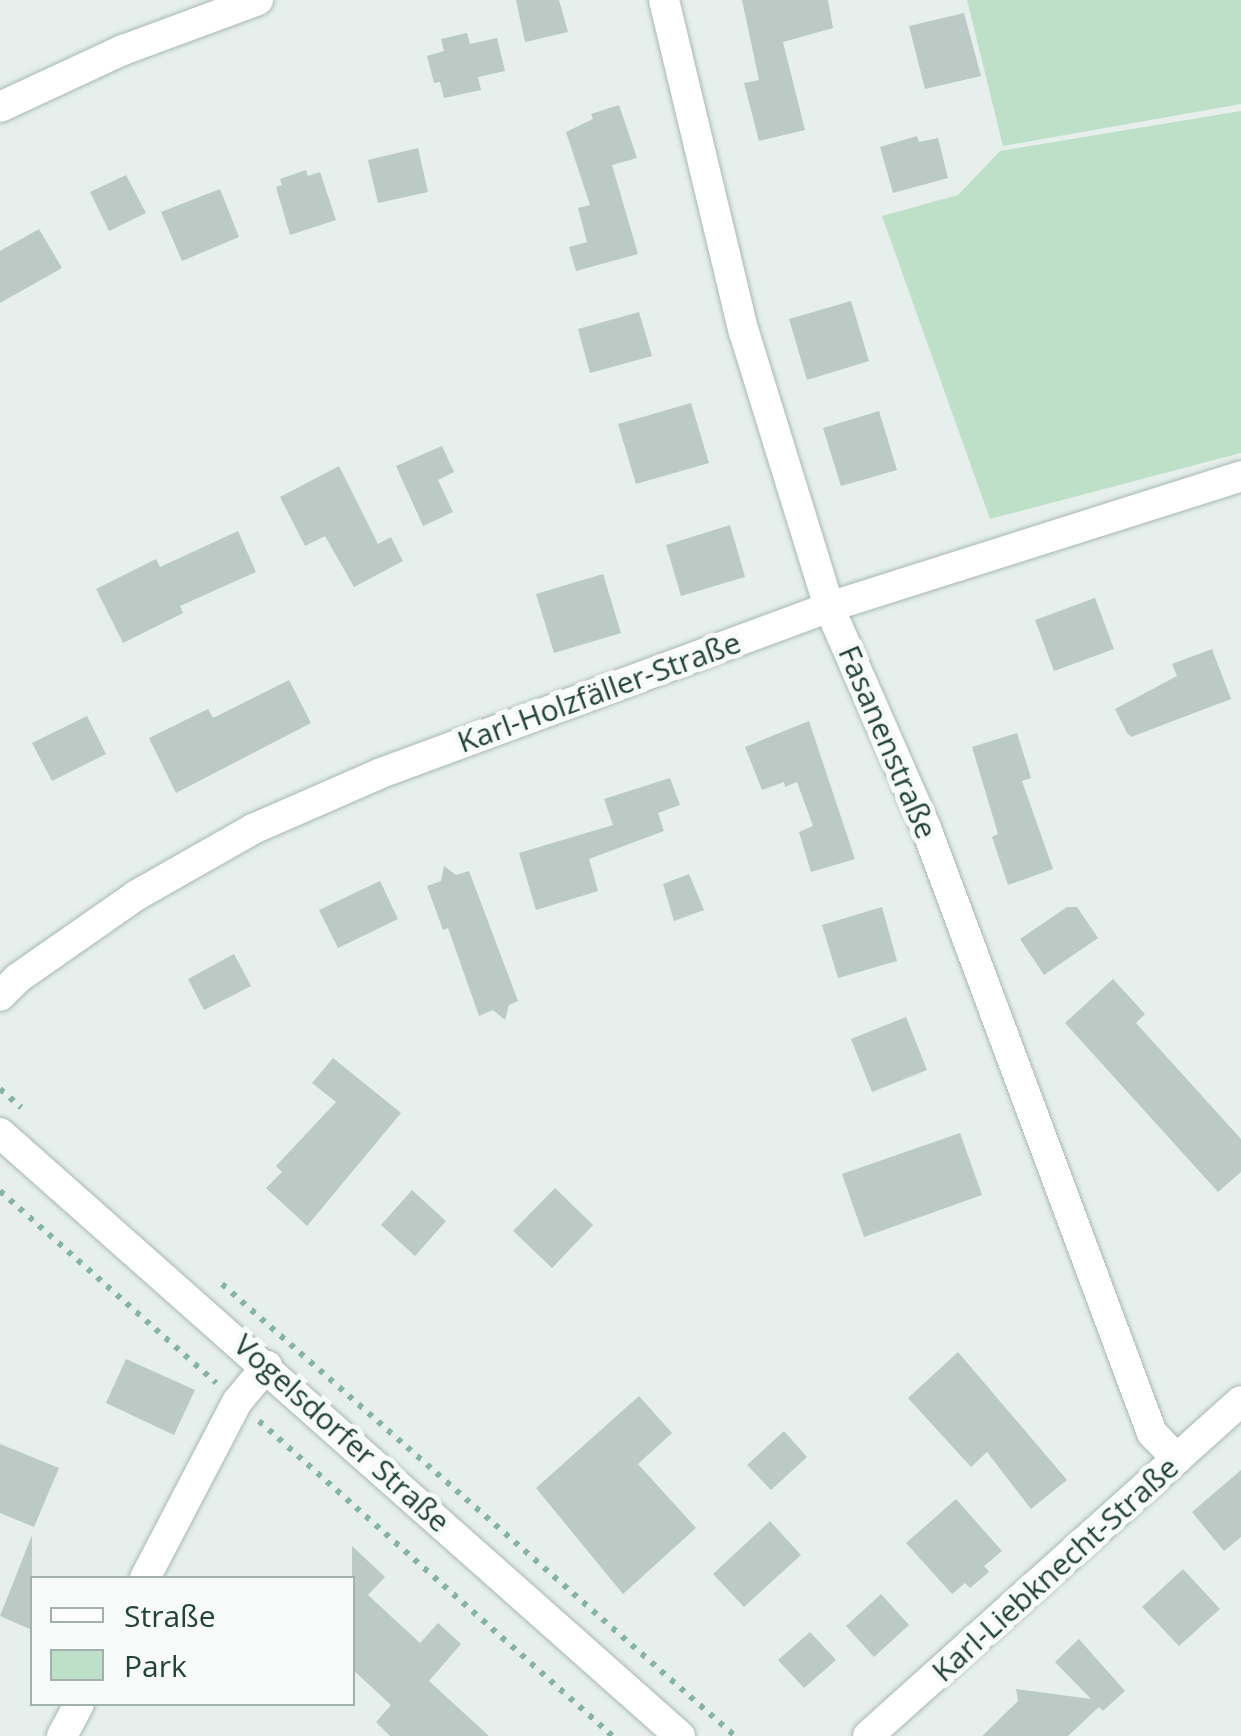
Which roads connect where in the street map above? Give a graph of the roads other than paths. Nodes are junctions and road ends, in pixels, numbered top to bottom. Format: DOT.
graph roads {
  1 [pos="258,0"];
  2 [pos="664,0"];
  3 [pos="0,107"];
  4 [pos="1241,476"];
  5 [pos="830,607"];
  6 [pos="0,996"];
  7 [pos="0,1133"];
  8 [pos="267,1366"];
  9 [pos="1241,1401"];
  10 [pos="1176,1460"];
  11 [pos="146,1576"];
  12 [pos="78,1706"];
  13 [pos="62,1736"];
  14 [pos="680,1736"];
  15 [pos="868,1736"];
  1 -- 3 [label="street"];
  2 -- 5 [label="street, Fasanenstraße"];
  4 -- 5 [label="street, Karl-Holzfäller-Straße"];
  5 -- 6 [label="street, Karl-Holzfäller-Straße"];
  5 -- 10 [label="street, Fasanenstraße"];
  7 -- 8 [label="street, Vogelsdorfer Straße"];
  8 -- 11 [label="street"];
  8 -- 14 [label="street, Vogelsdorfer Straße"];
  9 -- 10 [label="street, Karl-Liebknecht-Straße"];
  10 -- 15 [label="street, Karl-Liebknecht-Straße"];
  12 -- 13 [label="street"];
}
